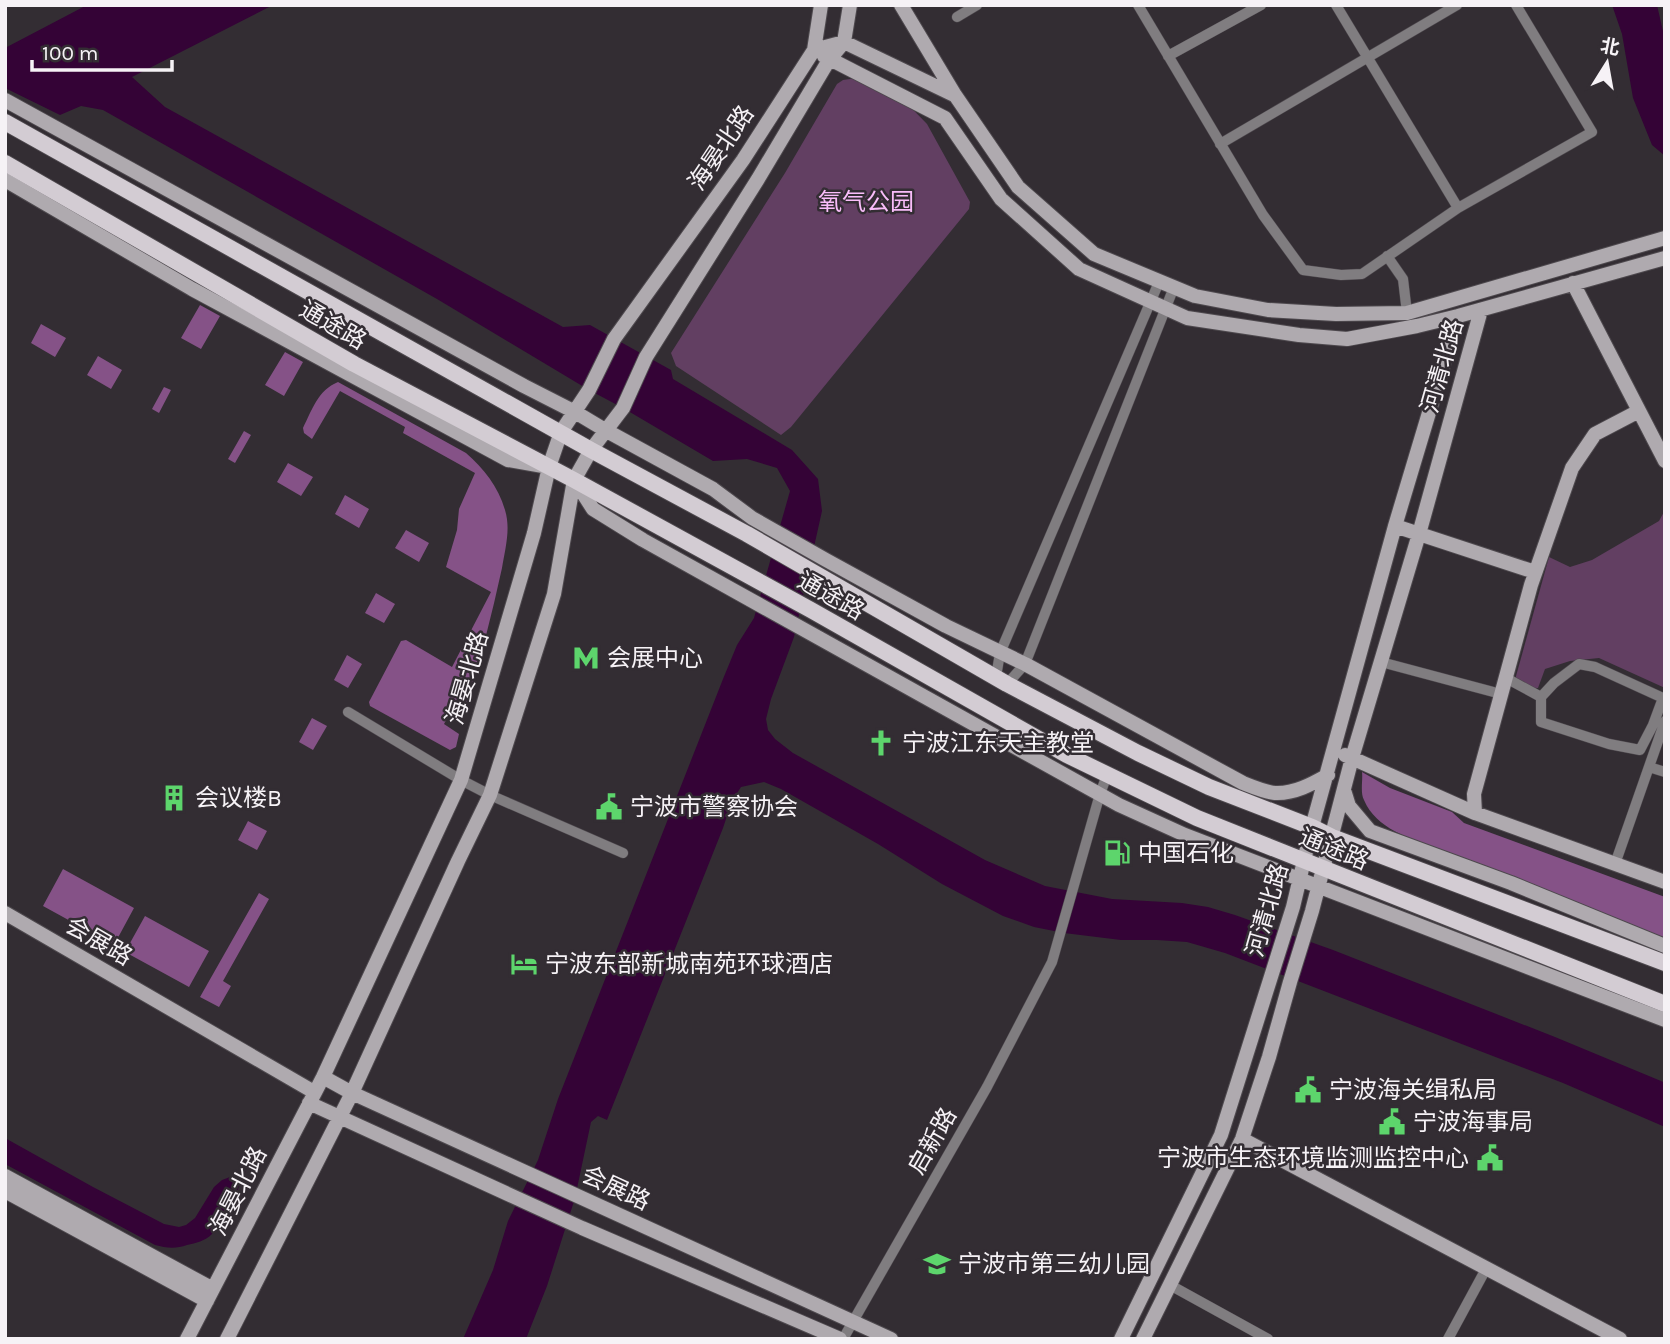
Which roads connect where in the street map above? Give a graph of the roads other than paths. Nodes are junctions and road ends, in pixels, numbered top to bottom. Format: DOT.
graph roads {
  1 [pos="821,5"];
  2 [pos="850,5"];
  3 [pos="901,5"];
  4 [pos="977,5"];
  5 [pos="1138,5"];
  6 [pos="1261,5"];
  7 [pos="1336,5"];
  8 [pos="1457,5"];
  9 [pos="1516,5"];
  10 [pos="957,17"];
  11 [pos="844,42"];
  12 [pos="814,50"];
  13 [pos="1168,56"];
  14 [pos="1367,58"];
  15 [pos="830,60"];
  16 [pos="955,95"];
  17 [pos="5,100"];
  18 [pos="5,122"];
  19 [pos="1220,144"];
  20 [pos="8,170"];
  21 [pos="1458,208"];
  22 [pos="1665,238"];
  23 [pos="1387,256"];
  24 [pos="1665,258"];
  25 [pos="1159,282"];
  26 [pos="1573,283"];
  27 [pos="1174,287"];
  28 [pos="1151,301"];
  29 [pos="1166,308"];
  30 [pos="1481,310"];
  31 [pos="1407,313"];
  32 [pos="1458,317"];
  33 [pos="1639,411"];
  34 [pos="575,412"];
  35 [pos="605,430"];
  36 [pos="561,432"];
  37 [pos="591,450"];
  38 [pos="1665,461"];
  39 [pos="549,467"];
  40 [pos="574,480"];
  41 [pos="1395,526"];
  42 [pos="1419,534"];
  43 [pos="1535,572"];
  44 [pos="1000,653"];
  45 [pos="1381,662"];
  46 [pos="1025,664"];
  47 [pos="1506,678"];
  48 [pos="1001,681"];
  49 [pos="1501,694"];
  50 [pos="1541,697"];
  51 [pos="1664,699"];
  52 [pos="348,712"];
  53 [pos="1665,721"];
  54 [pos="1335,751"];
  55 [pos="1352,758"];
  56 [pos="1649,767"];
  57 [pos="1665,772"];
  58 [pos="1107,775"];
  59 [pos="1328,775"];
  60 [pos="461,780"];
  61 [pos="1344,788"];
  62 [pos="1100,794"];
  63 [pos="490,795"];
  64 [pos="1475,813"];
  65 [pos="1312,827"];
  66 [pos="1332,837"];
  67 [pos="623,853"];
  68 [pos="1304,861"];
  69 [pos="1615,864"];
  70 [pos="1323,869"];
  71 [pos="1300,879"];
  72 [pos="1665,882"];
  73 [pos="1319,887"];
  74 [pos="5,913"];
  75 [pos="1665,946"];
  76 [pos="1665,963"];
  77 [pos="1665,1004"];
  78 [pos="1665,1020"];
  79 [pos="323,1077"];
  80 [pos="352,1093"];
  81 [pos="312,1098"];
  82 [pos="339,1117"];
  83 [pos="1242,1139"];
  84 [pos="5,1176"];
  85 [pos="5,1191"];
  86 [pos="1487,1267"];
  87 [pos="1170,1285"];
  88 [pos="210,1295"];
  89 [pos="853,1322"];
  90 [pos="187,1339"];
  91 [pos="227,1339"];
  92 [pos="842,1339"];
  93 [pos="891,1339"];
  94 [pos="1121,1339"];
  95 [pos="1143,1339"];
  96 [pos="1268,1339"];
  97 [pos="1448,1339"];
  98 [pos="1620,1339"];
  1 -- 12 [label="main road"];
  2 -- 11 [label="main road"];
  3 -- 16 [label="main road"];
  4 -- 10 [label="street"];
  5 -- 13 [label="street"];
  6 -- 13 [label="street"];
  7 -- 14 [label="street"];
  8 -- 14 [label="street"];
  9 -- 21 [label="street"];
  11 -- 12 [label="main road"];
  11 -- 15 [label="main road, 海晏北路"];
  11 -- 16 [label="main road"];
  12 -- 15 [label="main road"];
  12 -- 34 [label="main road, 海晏北路"];
  13 -- 19 [label="street"];
  14 -- 19 [label="street"];
  14 -- 21 [label="street"];
  15 -- 28 [label="main road"];
  15 -- 35 [label="main road, 海晏北路"];
  16 -- 25 [label="main road"];
  17 -- 34 [label="main road"];
  18 -- 36 [label="main road, 通途路"];
  19 -- 23 [label="street"];
  20 -- 39 [label="main road, 通途路"];
  21 -- 23 [label="street"];
  22 -- 31 [label="main road"];
  23 -- 31 [label="street"];
  24 -- 26 [label="main road"];
  25 -- 27 [label="main road"];
  25 -- 28 [label="street"];
  26 -- 30 [label="main road"];
  26 -- 33 [label="main road"];
  27 -- 29 [label="street"];
  27 -- 31 [label="main road"];
  28 -- 29 [label="main road"];
  28 -- 44 [label="street"];
  29 -- 32 [label="main road"];
  29 -- 46 [label="street"];
  30 -- 32 [label="main road"];
  30 -- 42 [label="main road, 河清北路"];
  32 -- 41 [label="main road, 河清北路"];
  33 -- 38 [label="main road"];
  33 -- 43 [label="main road"];
  34 -- 35 [label="main road"];
  34 -- 36 [label="main road, 海晏北路"];
  35 -- 37 [label="main road, 海晏北路"];
  35 -- 44 [label="main road"];
  36 -- 37 [label="main road, 通途路"];
  36 -- 39 [label="main road, 海晏北路"];
  37 -- 40 [label="main road, 海晏北路"];
  37 -- 48 [label="main road, 通途路"];
  39 -- 40 [label="main road, 通途路"];
  39 -- 60 [label="main road, 海晏北路"];
  40 -- 58 [label="main road, 通途路"];
  40 -- 62 [label="main road"];
  40 -- 63 [label="main road, 海晏北路"];
  41 -- 42 [label="main road"];
  41 -- 54 [label="main road, 河清北路"];
  42 -- 43 [label="main road"];
  42 -- 45 [label="main road, 河清北路"];
  43 -- 47 [label="main road"];
  44 -- 46 [label="main road"];
  44 -- 48 [label="street"];
  45 -- 49 [label="street"];
  45 -- 55 [label="main road, 河清北路"];
  46 -- 48 [label="street"];
  46 -- 59 [label="main road"];
  47 -- 49 [label="main road"];
  47 -- 50 [label="street"];
  48 -- 65 [label="main road, 通途路"];
  49 -- 64 [label="main road"];
  50 -- 51 [label="street"];
  50 -- 51 [label="street"];
  52 -- 60 [label="street"];
  53 -- 56 [label="street"];
  54 -- 55 [label="main road"];
  54 -- 59 [label="main road, 河清北路"];
  55 -- 61 [label="main road, 河清北路"];
  55 -- 64 [label="main road"];
  56 -- 57 [label="street"];
  56 -- 69 [label="street"];
  58 -- 62 [label="street, 启新路"];
  58 -- 68 [label="main road, 通途路"];
  59 -- 65 [label="main road, 河清北路"];
  60 -- 63 [label="street"];
  60 -- 79 [label="main road, 海晏北路"];
  61 -- 66 [label="main road, 河清北路"];
  61 -- 75 [label="main road"];
  62 -- 71 [label="main road"];
  62 -- 89 [label="street, 启新路"];
  63 -- 67 [label="street"];
  63 -- 80 [label="main road, 海晏北路"];
  64 -- 69 [label="main road"];
  65 -- 66 [label="main road, 通途路"];
  65 -- 68 [label="main road, 河清北路"];
  66 -- 70 [label="main road, 河清北路"];
  66 -- 76 [label="main road, 通途路"];
  68 -- 70 [label="main road, 通途路"];
  68 -- 71 [label="main road, 河清北路"];
  69 -- 72 [label="main road"];
  70 -- 73 [label="main road, 河清北路"];
  70 -- 77 [label="main road, 通途路"];
  71 -- 73 [label="main road"];
  71 -- 94 [label="main road, 河清北路"];
  73 -- 78 [label="main road"];
  73 -- 83 [label="main road, 河清北路"];
  74 -- 81 [label="main road, 会展路"];
  79 -- 80 [label="main road, 会展路"];
  79 -- 81 [label="main road, 海晏北路"];
  80 -- 82 [label="main road, 海晏北路"];
  80 -- 89 [label="main road, 会展路"];
  81 -- 82 [label="main road, 会展路"];
  81 -- 88 [label="main road, 海晏北路"];
  82 -- 91 [label="main road, 海晏北路"];
  82 -- 92 [label="main road, 会展路"];
  83 -- 86 [label="main road"];
  83 -- 87 [label="main road, 河清北路"];
  84 -- 88 [label="main road"];
  85 -- 88 [label="main road"];
  86 -- 97 [label="street"];
  86 -- 98 [label="main road"];
  87 -- 95 [label="main road, 河清北路"];
  87 -- 96 [label="street"];
  88 -- 90 [label="main road, 海晏北路"];
  89 -- 92 [label="street, 启新路"];
  89 -- 93 [label="main road, 会展路"];
}
